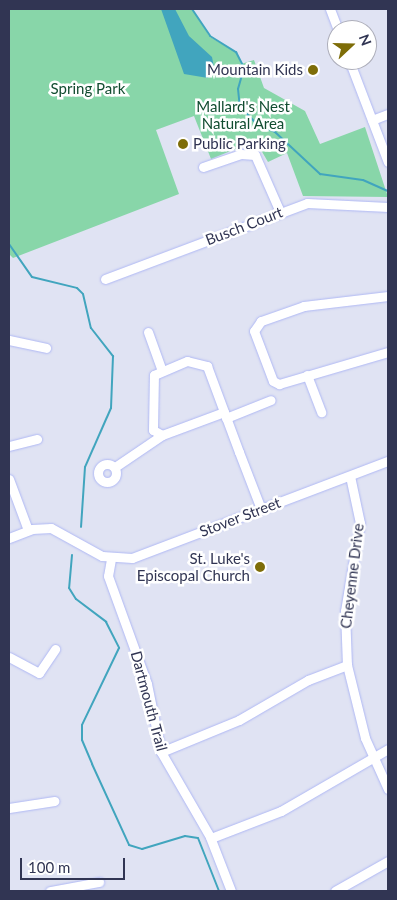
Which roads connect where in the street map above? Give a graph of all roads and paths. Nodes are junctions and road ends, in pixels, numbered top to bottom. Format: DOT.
graph roads {
  1 [pos="353,70"];
  2 [pos="388,114"];
  3 [pos="372,120"];
  4 [pos="388,162"];
  5 [pos="203,167"];
  6 [pos="388,207"];
  7 [pos="280,212"];
  8 [pos="105,279"];
  9 [pos="388,296"];
  10 [pos="148,332"];
  11 [pos="9,340"];
  12 [pos="46,348"];
  13 [pos="388,352"];
  14 [pos="162,371"];
  15 [pos="307,375"];
  16 [pos="270,400"];
  17 [pos="321,412"];
  18 [pos="225,415"];
  19 [pos="162,434"];
  20 [pos="37,439"];
  21 [pos="9,446"];
  22 [pos="388,461"];
  23 [pos="115,467"];
  24 [pos="350,476"];
  25 [pos="9,479"];
  26 [pos="261,509"];
  27 [pos="28,530"];
  28 [pos="9,538"];
  29 [pos="112,559"];
  30 [pos="55,650"];
  31 [pos="9,657"];
  32 [pos="347,665"];
  33 [pos="388,749"];
  34 [pos="161,752"];
  35 [pos="374,760"];
  36 [pos="388,789"];
  37 [pos="54,801"];
  38 [pos="9,808"];
  39 [pos="211,838"];
  40 [pos="388,862"];
  41 [pos="99,882"];
  42 [pos="50,891"];
  43 [pos="231,891"];
  44 [pos="335,891"];
  1 -- 3 [label="street"];
  2 -- 3 [label="street"];
  3 -- 4 [label="street"];
  5 -- 7 [label="street"];
  6 -- 7 [label="street, Busch Court"];
  7 -- 8 [label="street, Busch Court"];
  9 -- 15 [label="street"];
  10 -- 14 [label="street"];
  11 -- 12 [label="street"];
  13 -- 15 [label="street"];
  14 -- 18 [label="street"];
  14 -- 19 [label="street"];
  15 -- 17 [label="street"];
  16 -- 18 [label="street"];
  18 -- 19 [label="street"];
  18 -- 26 [label="street"];
  19 -- 23 [label="street"];
  20 -- 21 [label="street"];
  22 -- 24 [label="street, Stover Street"];
  24 -- 26 [label="street, Stover Street"];
  24 -- 32 [label="street, Cheyenne Drive"];
  25 -- 27 [label="street"];
  26 -- 29 [label="street, Stover Street"];
  27 -- 28 [label="street"];
  27 -- 29 [label="street"];
  29 -- 34 [label="street, Dartmouth Trail"];
  30 -- 31 [label="street"];
  32 -- 34 [label="street"];
  32 -- 35 [label="street, Cheyenne Drive"];
  33 -- 35 [label="street"];
  34 -- 39 [label="street, Dartmouth Trail"];
  35 -- 36 [label="street, Cheyenne Drive"];
  35 -- 39 [label="street"];
  37 -- 38 [label="street"];
  39 -- 43 [label="street, Dartmouth Trail"];
  40 -- 44 [label="street"];
  41 -- 42 [label="street"];
}
